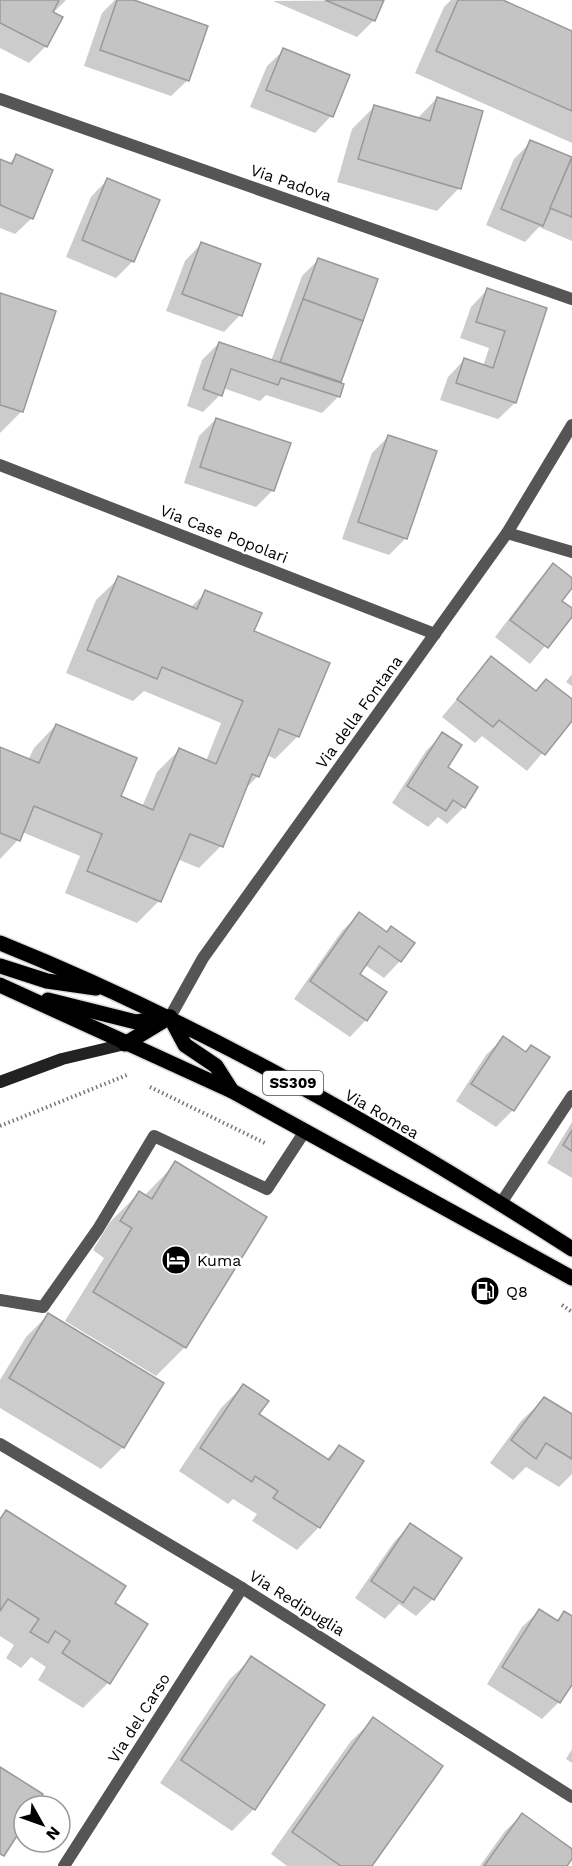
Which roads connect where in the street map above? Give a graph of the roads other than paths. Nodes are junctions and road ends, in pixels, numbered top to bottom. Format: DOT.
graph roads {
  1 [pos="0,99"];
  2 [pos="572,299"];
  3 [pos="572,425"];
  4 [pos="0,465"];
  5 [pos="507,533"];
  6 [pos="572,552"];
  7 [pos="435,634"];
  8 [pos="0,943"];
  9 [pos="0,966"];
  10 [pos="0,985"];
  11 [pos="113,991"];
  12 [pos="21,994"];
  13 [pos="170,1017"];
  14 [pos="125,1044"];
  15 [pos="0,1082"];
  16 [pos="232,1091"];
  17 [pos="572,1096"];
  18 [pos="304,1131"];
  19 [pos="501,1203"];
  20 [pos="572,1249"];
  21 [pos="572,1278"];
  22 [pos="0,1300"];
  23 [pos="0,1444"];
  24 [pos="242,1588"];
  25 [pos="572,1797"];
  26 [pos="64,1866"];
  1 -- 2 [label="street, Via Padova"];
  3 -- 5 [label="street, Via della Fontana"];
  4 -- 7 [label="street, Via Case Popolari"];
  5 -- 6 [label="street"];
  5 -- 7 [label="street, Via della Fontana"];
  7 -- 13 [label="street, Via della Fontana"];
  8 -- 11 [label="main road, Via Romea / SS309"];
  9 -- 11 [label="main road, Via Romea / SS309"];
  10 -- 12 [label="main road, SS309"];
  11 -- 13 [label="main road, Via Romea / SS309"];
  12 -- 13 [label="main road, SS309"];
  12 -- 14 [label="main road, SS309"];
  13 -- 14 [label="main road"];
  13 -- 16 [label="main road, SS309"];
  13 -- 19 [label="main road, Via Romea / SS309"];
  14 -- 15 [label="street"];
  14 -- 16 [label="main road, SS309"];
  16 -- 18 [label="main road, SS309"];
  17 -- 19 [label="street"];
  18 -- 21 [label="main road, SS309"];
  18 -- 22 [label="street"];
  19 -- 20 [label="main road, Via Romea / SS309"];
  23 -- 24 [label="street, Via Redipuglia"];
  24 -- 25 [label="street, Via Redipuglia"];
  24 -- 26 [label="street, Via del Carso"];
}
